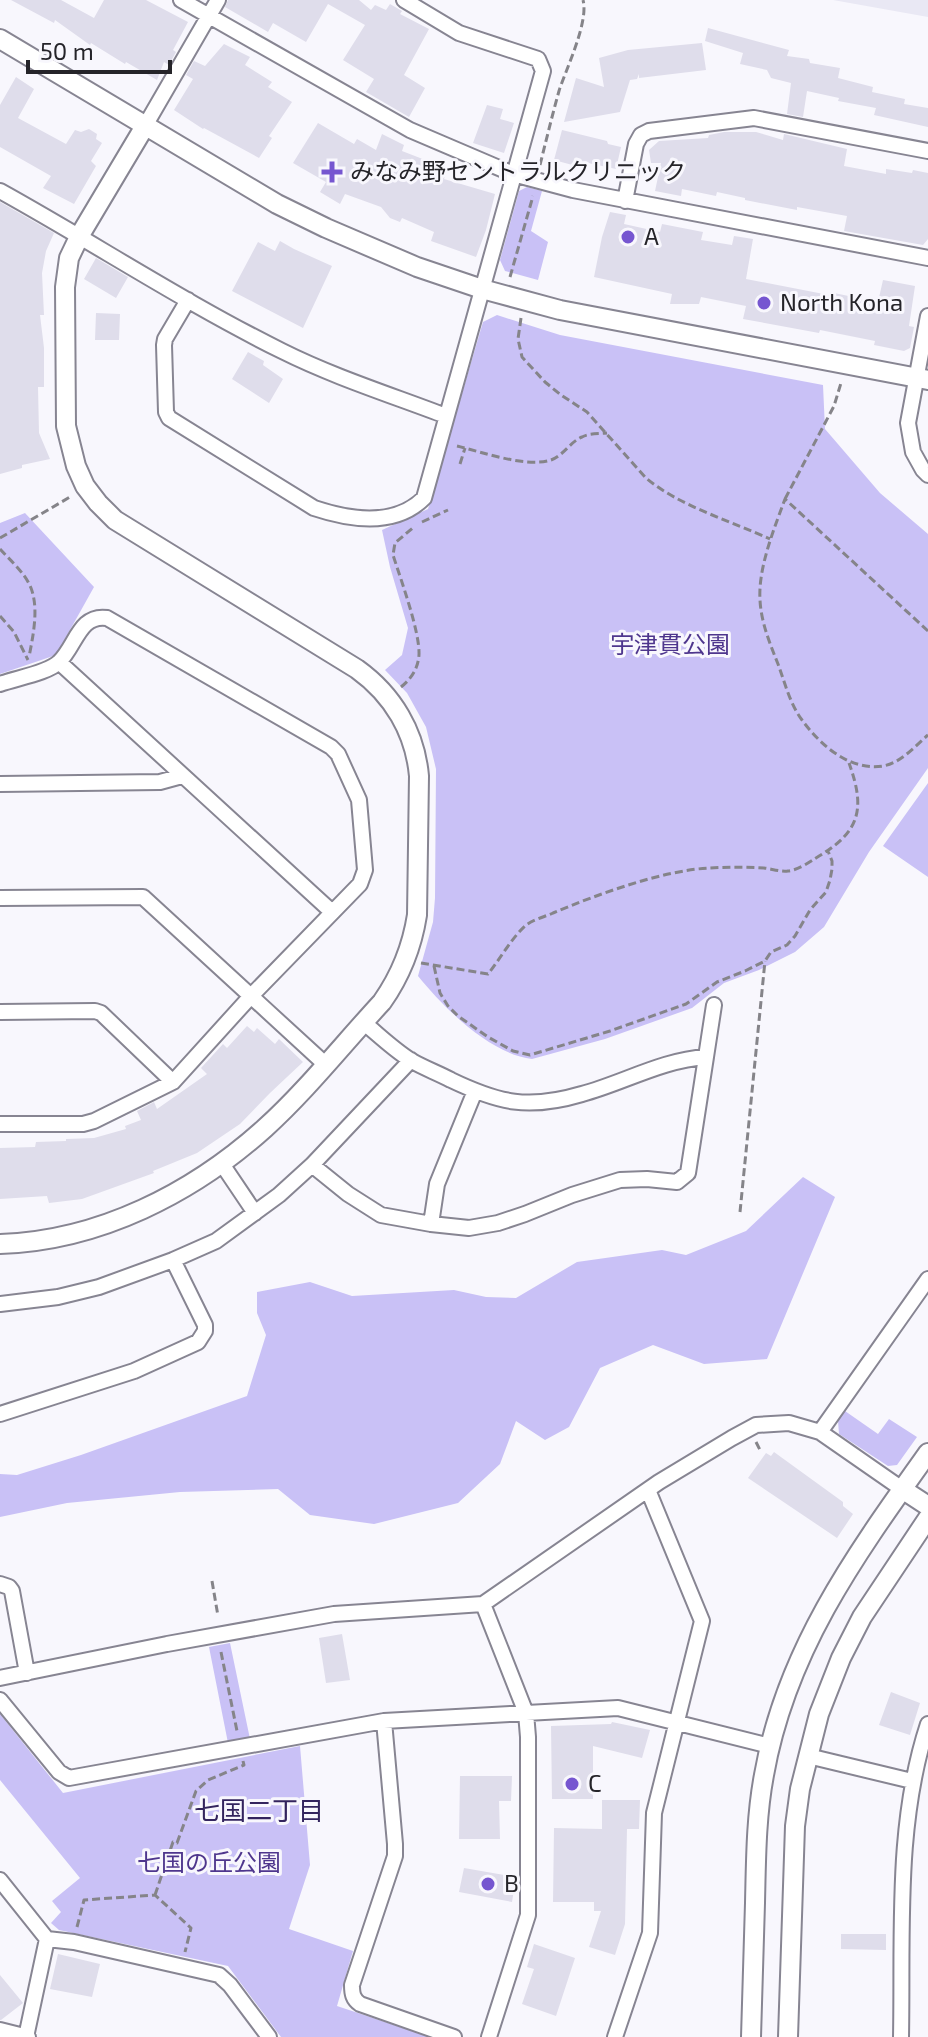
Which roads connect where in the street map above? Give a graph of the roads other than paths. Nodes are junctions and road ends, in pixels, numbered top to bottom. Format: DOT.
graph roads {
  1 [pos="181,0"];
  2 [pos="218,0"];
  3 [pos="404,0"];
  4 [pos="209,16"];
  5 [pos="0,39"];
  6 [pos="145,126"];
  7 [pos="928,151"];
  8 [pos="513,174"];
  9 [pos="0,191"];
  10 [pos="625,201"];
  11 [pos="80,235"];
  12 [pos="928,258"];
  13 [pos="482,289"];
  14 [pos="188,300"];
  15 [pos="928,316"];
  16 [pos="922,378"];
  17 [pos="446,416"];
  18 [pos="928,475"];
  19 [pos="59,662"];
  20 [pos="0,684"];
  21 [pos="182,776"];
  22 [pos="0,784"];
  23 [pos="0,898"];
  24 [pos="332,912"];
  25 [pos="251,996"];
  26 [pos="714,1005"];
  27 [pos="0,1012"];
  28 [pos="363,1022"];
  29 [pos="706,1057"];
  30 [pos="411,1060"];
  31 [pos="325,1064"];
  32 [pos="173,1082"];
  33 [pos="475,1091"];
  34 [pos="0,1124"];
  35 [pos="222,1164"];
  36 [pos="312,1165"];
  37 [pos="255,1213"];
  38 [pos="431,1224"];
  39 [pos="0,1244"];
  40 [pos="173,1260"];
  41 [pos="928,1279"];
  42 [pos="0,1304"];
  43 [pos="0,1414"];
  44 [pos="820,1432"];
  45 [pos="928,1453"];
  46 [pos="902,1489"];
  47 [pos="648,1490"];
  48 [pos="928,1506"];
  49 [pos="928,1518"];
  50 [pos="0,1584"];
  51 [pos="483,1604"];
  52 [pos="27,1673"];
  53 [pos="0,1678"];
  54 [pos="0,1700"];
  55 [pos="526,1713"];
  56 [pos="384,1721"];
  57 [pos="676,1722"];
  58 [pos="928,1724"];
  59 [pos="770,1746"];
  60 [pos="808,1756"];
  61 [pos="912,1781"];
  62 [pos="0,1880"];
  63 [pos="47,1939"];
  64 [pos="0,2030"];
  65 [pos="27,2037"];
  66 [pos="269,2037"];
  67 [pos="454,2037"];
  68 [pos="489,2037"];
  69 [pos="615,2037"];
  70 [pos="751,2037"];
  71 [pos="788,2037"];
  72 [pos="901,2037"];
  1 -- 4 [label="street"];
  2 -- 4 [label="street"];
  3 -- 8 [label="street"];
  4 -- 6 [label="street"];
  4 -- 8 [label="street"];
  5 -- 6 [label="street"];
  6 -- 11 [label="street"];
  6 -- 13 [label="street"];
  7 -- 10 [label="street"];
  8 -- 10 [label="street"];
  8 -- 13 [label="street"];
  9 -- 11 [label="street"];
  10 -- 12 [label="street"];
  11 -- 14 [label="street"];
  11 -- 28 [label="street"];
  13 -- 16 [label="street"];
  13 -- 17 [label="street"];
  14 -- 17 [label="street"];
  14 -- 17 [label="street"];
  15 -- 16 [label="street"];
  16 -- 18 [label="street"];
  19 -- 20 [label="street"];
  19 -- 21 [label="street"];
  19 -- 24 [label="street"];
  21 -- 22 [label="street"];
  21 -- 24 [label="street"];
  23 -- 25 [label="street"];
  24 -- 25 [label="street"];
  25 -- 31 [label="street"];
  25 -- 32 [label="street"];
  26 -- 29 [label="street"];
  27 -- 32 [label="street"];
  28 -- 30 [label="street"];
  28 -- 31 [label="street"];
  29 -- 33 [label="street"];
  29 -- 38 [label="street"];
  30 -- 33 [label="street"];
  30 -- 36 [label="street"];
  31 -- 35 [label="street"];
  32 -- 34 [label="street"];
  33 -- 38 [label="street"];
  35 -- 37 [label="street"];
  35 -- 39 [label="street"];
  36 -- 37 [label="street"];
  36 -- 38 [label="street"];
  37 -- 40 [label="street"];
  40 -- 42 [label="street"];
  40 -- 43 [label="street"];
  41 -- 44 [label="street"];
  44 -- 46 [label="street"];
  44 -- 47 [label="street"];
  45 -- 46 [label="street"];
  46 -- 48 [label="street"];
  46 -- 59 [label="street"];
  47 -- 51 [label="street"];
  47 -- 57 [label="street"];
  49 -- 60 [label="street"];
  50 -- 52 [label="street"];
  51 -- 52 [label="street"];
  51 -- 55 [label="street"];
  52 -- 53 [label="street"];
  54 -- 56 [label="street"];
  55 -- 56 [label="street"];
  55 -- 57 [label="street"];
  55 -- 68 [label="street"];
  56 -- 67 [label="street"];
  57 -- 59 [label="street"];
  57 -- 69 [label="street"];
  58 -- 61 [label="street"];
  59 -- 70 [label="street"];
  60 -- 61 [label="street"];
  60 -- 71 [label="street"];
  61 -- 72 [label="street"];
  62 -- 63 [label="street"];
  63 -- 65 [label="street"];
  63 -- 66 [label="street"];
  64 -- 65 [label="street"];
}
